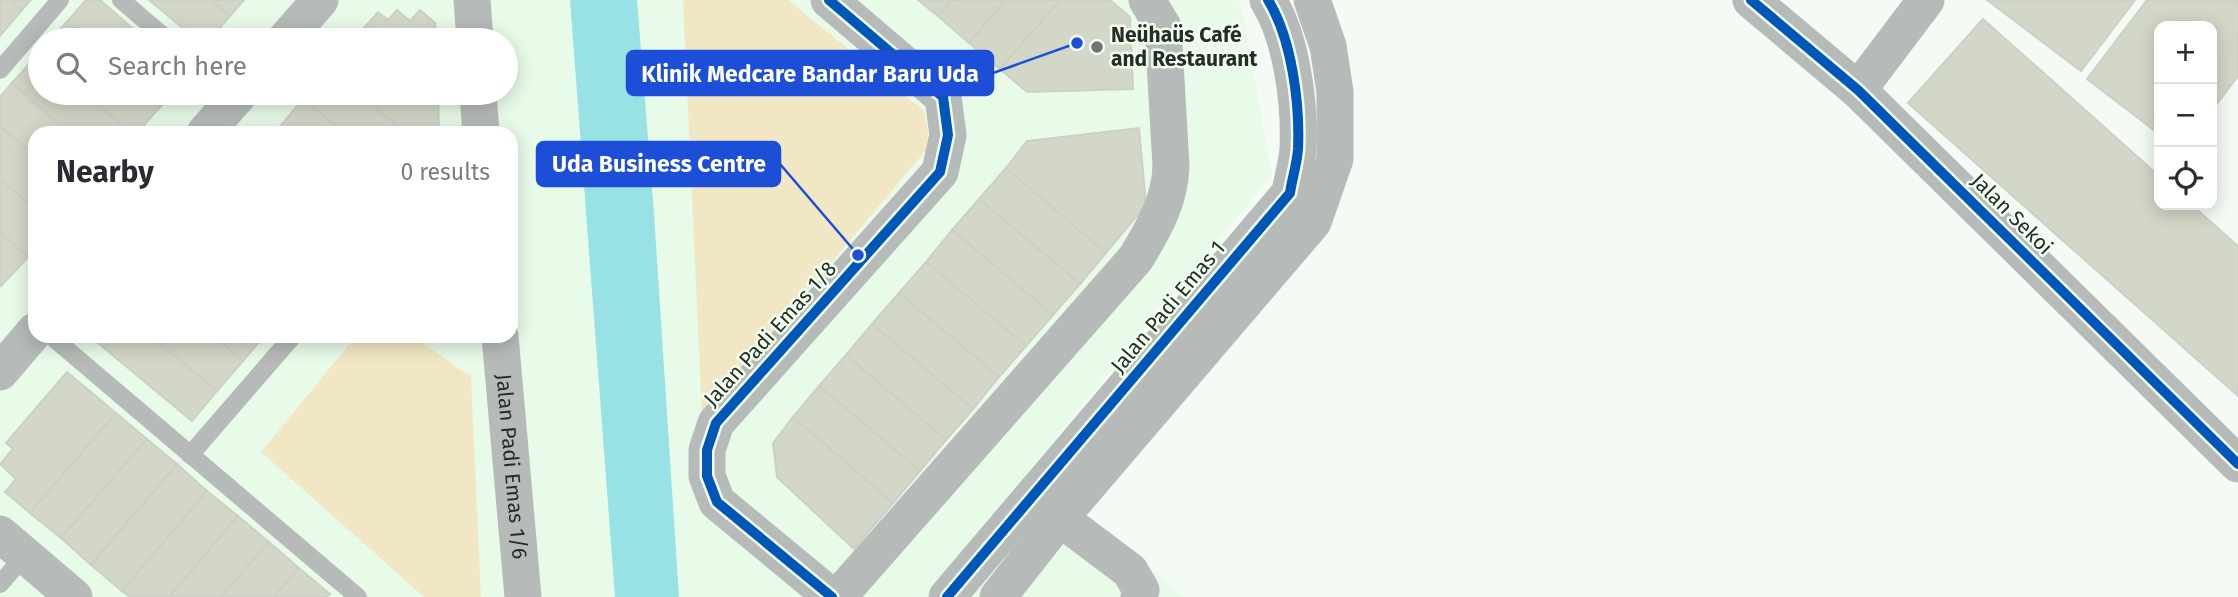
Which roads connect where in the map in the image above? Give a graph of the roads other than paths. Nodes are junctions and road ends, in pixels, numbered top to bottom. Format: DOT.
graph roads {
  1 [pos="60,0"];
  2 [pos="121,0"];
  3 [pos="320,0"];
  4 [pos="472,0"];
  5 [pos="829,0"];
  6 [pos="1147,0"];
  7 [pos="1268,0"];
  8 [pos="1312,0"];
  9 [pos="1751,0"];
  10 [pos="1926,0"];
  11 [pos="36,28"];
  12 [pos="154,28"];
  13 [pos="296,28"];
  14 [pos="474,28"];
  15 [pos="28,37"];
  16 [pos="0,70"];
  17 [pos="1858,90"];
  18 [pos="227,105"];
  19 [pos="210,126"];
  20 [pos="28,339"];
  21 [pos="59,343"];
  22 [pos="287,343"];
  23 [pos="501,343"];
  24 [pos="0,372"];
  25 [pos="190,454"];
  26 [pos="2238,464"];
  27 [pos="1046,507"];
  28 [pos="12,545"];
  29 [pos="0,584"];
  30 [pos="1143,595"];
  31 [pos="74,597"];
  32 [pos="358,597"];
  33 [pos="523,597"];
  34 [pos="835,597"];
  35 [pos="947,597"];
  36 [pos="998,597"];
  1 -- 11 [label="lane"];
  2 -- 12 [label="lane"];
  3 -- 13 [label="street"];
  4 -- 14 [label="street"];
  5 -- 34 [label="street, Jalan Padi Emas 1/8"];
  6 -- 34 [label="street, Jalan Padi Emas 1/8"];
  7 -- 27 [label="street, Jalan Padi Emas 1"];
  8 -- 27 [label="street, Jalan Padi Emas 1"];
  9 -- 17 [label="street, Jalan Sekoi"];
  10 -- 17 [label="street"];
  15 -- 16 [label="lane"];
  17 -- 26 [label="street, Jalan Sekoi"];
  18 -- 19 [label="street"];
  20 -- 24 [label="street"];
  21 -- 25 [label="lane"];
  22 -- 25 [label="lane"];
  23 -- 33 [label="street, Jalan Padi Emas 1/6"];
  25 -- 32 [label="lane"];
  27 -- 30 [label="street"];
  27 -- 35 [label="street, Jalan Padi Emas 1"];
  27 -- 36 [label="street, Jalan Padi Emas 1"];
  28 -- 29 [label="lane"];
  28 -- 31 [label="street"];
}
